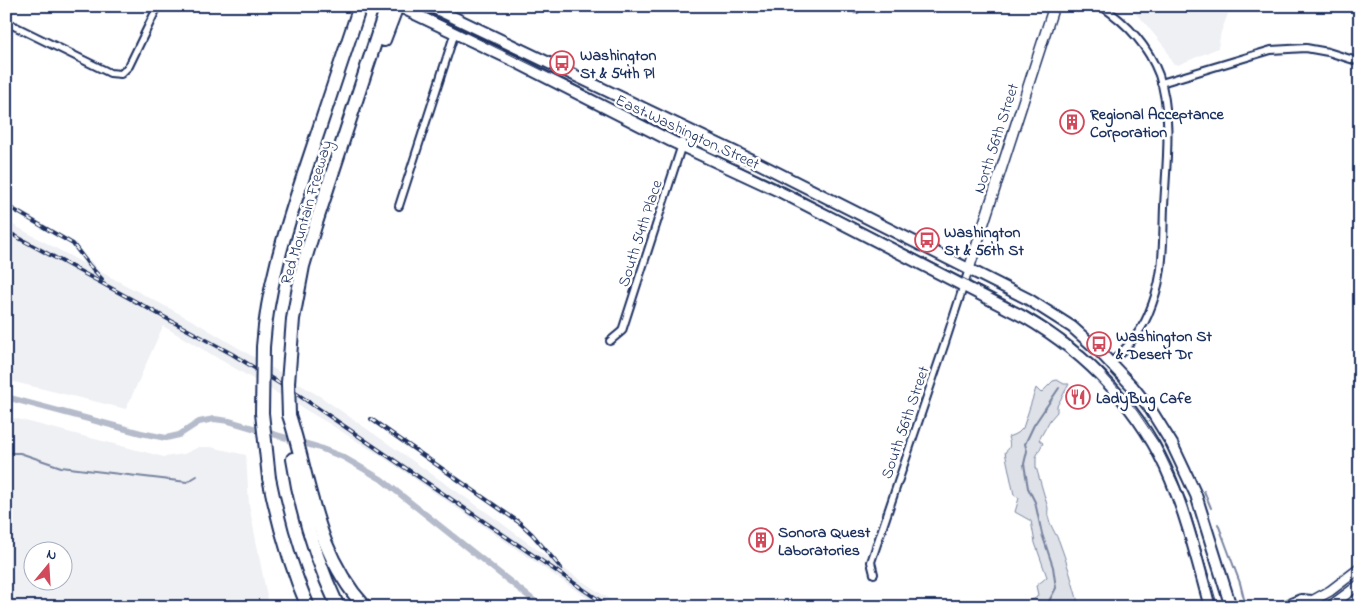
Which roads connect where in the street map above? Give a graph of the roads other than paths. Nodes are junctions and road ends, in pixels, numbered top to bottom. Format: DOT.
graph roads {
  1 [pos="158,6"];
  2 [pos="387,6"];
  3 [pos="398,6"];
  4 [pos="430,6"];
  5 [pos="1054,6"];
  6 [pos="1101,6"];
  7 [pos="354,11"];
  8 [pos="6,22"];
  9 [pos="384,29"];
  10 [pos="455,32"];
  11 [pos="1360,62"];
  12 [pos="1161,83"];
  13 [pos="687,129"];
  14 [pos="682,146"];
  15 [pos="399,206"];
  16 [pos="969,269"];
  17 [pos="964,283"];
  18 [pos="610,342"];
  19 [pos="1111,363"];
  20 [pos="300,474"];
  21 [pos="1360,568"];
  22 [pos="874,574"];
  23 [pos="1360,584"];
  24 [pos="1312,601"];
  25 [pos="308,607"];
  26 [pos="338,607"];
  27 [pos="365,607"];
  28 [pos="1210,607"];
  29 [pos="1232,607"];
  30 [pos="1284,607"];
  31 [pos="1301,607"];
  32 [pos="1329,607"];
  1 -- 8 [label="street"];
  2 -- 9 [label="highway"];
  3 -- 9 [label="highway"];
  3 -- 10 [label="main road, East Washington Street"];
  4 -- 13 [label="main road, East Washington Street"];
  5 -- 16 [label="street, North 56th Street"];
  6 -- 12 [label="street"];
  7 -- 25 [label="highway, Red Mountain Freeway, bridge"];
  9 -- 20 [label="highway, Red Mountain Freeway, bridge"];
  10 -- 14 [label="main road, East Washington Street"];
  10 -- 15 [label="street"];
  11 -- 12 [label="street"];
  12 -- 19 [label="street"];
  13 -- 14 [label="street, South 54th Place"];
  13 -- 16 [label="main road, East Washington Street"];
  14 -- 17 [label="main road, East Washington Street"];
  14 -- 18 [label="street, South 54th Place"];
  16 -- 17 [label="street, North 56th Street"];
  16 -- 19 [label="main road, East Washington Street"];
  17 -- 22 [label="street, South 56th Street"];
  17 -- 28 [label="main road, East Washington Street"];
  19 -- 29 [label="main road, East Washington Street"];
  20 -- 26 [label="highway, Red Mountain Freeway"];
  20 -- 27 [label="highway"];
  21 -- 24 [label="street"];
  23 -- 32 [label="street"];
  24 -- 30 [label="main road"];
  24 -- 31 [label="street"];
}
